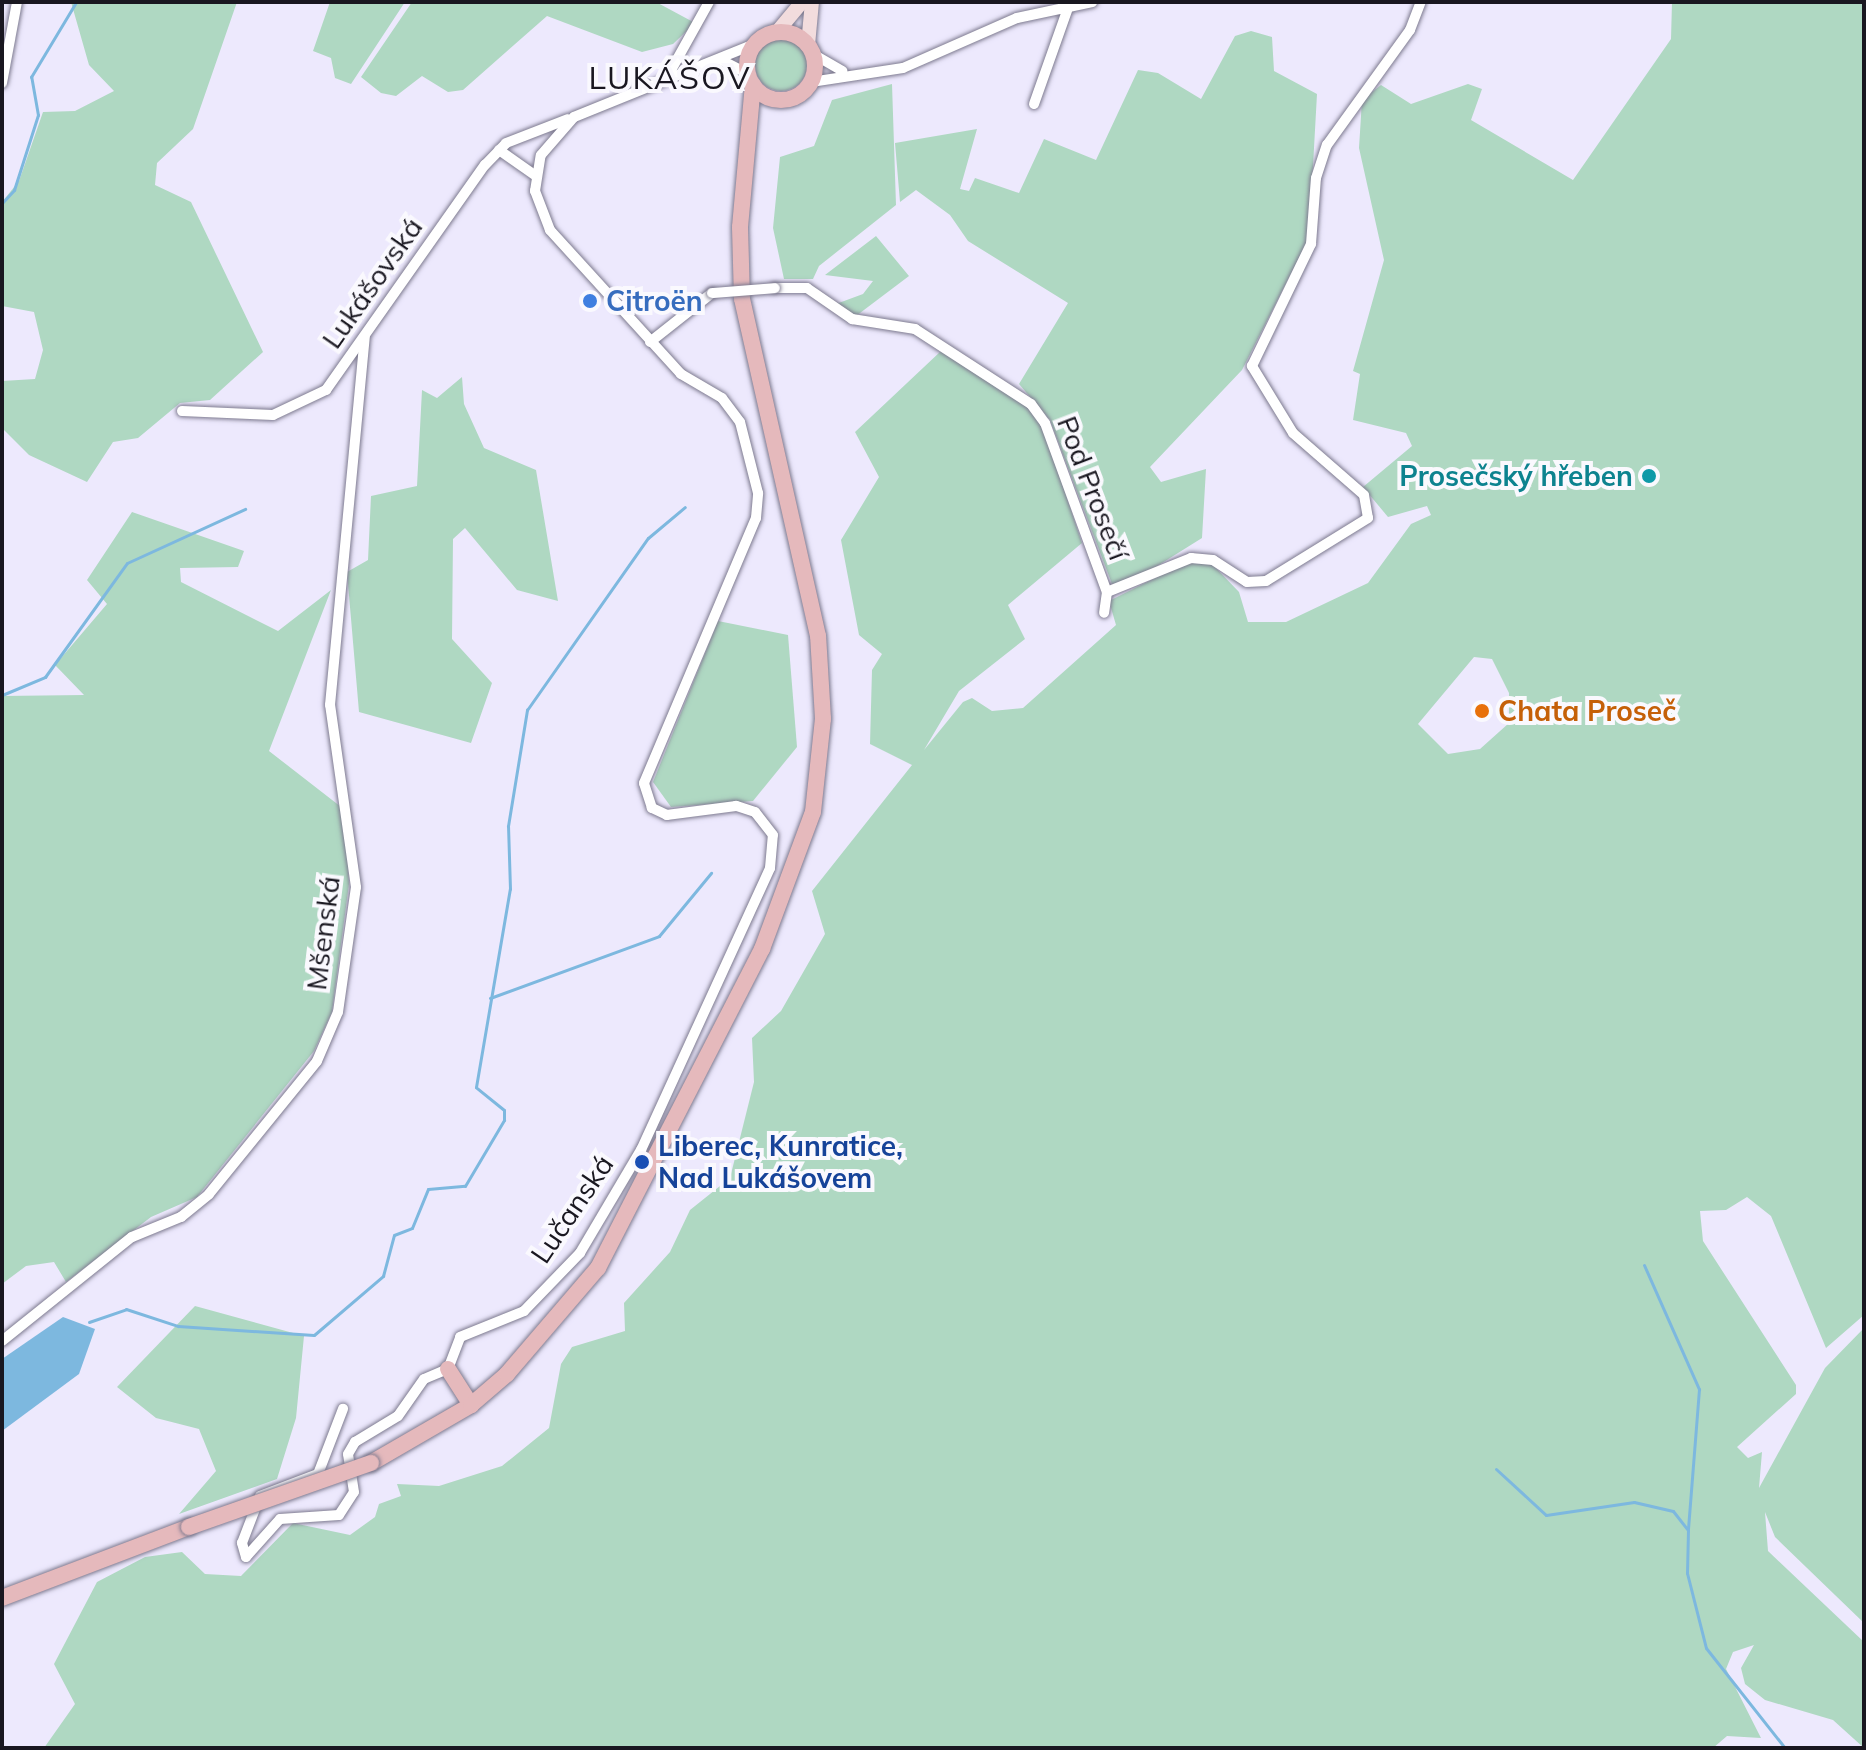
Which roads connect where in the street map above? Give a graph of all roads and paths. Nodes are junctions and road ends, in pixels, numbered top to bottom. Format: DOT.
graph roads {
  1 [pos="17,2"];
  2 [pos="709,2"];
  3 [pos="802,2"];
  4 [pos="812,2"];
  5 [pos="1092,2"];
  6 [pos="1421,2"];
  7 [pos="1068,8"];
  8 [pos="777,32"];
  9 [pos="755,44"];
  10 [pos="810,50"];
  11 [pos="713,57"];
  12 [pos="670,72"];
  13 [pos="852,74"];
  14 [pos="750,80"];
  15 [pos="811,82"];
  16 [pos="2,83"];
  17 [pos="781,100"];
  18 [pos="1034,104"];
  19 [pos="574,117"];
  20 [pos="499,150"];
  21 [pos="748,159"];
  22 [pos="536,176"];
  23 [pos="365,337"];
  24 [pos="650,342"];
  25 [pos="182,411"];
  26 [pos="1107,592"];
  27 [pos="1104,613"];
  28 [pos="2,1341"];
  29 [pos="448,1369"];
  30 [pos="471,1405"];
  31 [pos="343,1409"];
  32 [pos="2,1598"];
  1 -- 16 [label="street"];
  2 -- 12 [label="street"];
  3 -- 8 [label="street"];
  4 -- 10 [label="street"];
  5 -- 7 [label="street"];
  6 -- 26 [label="street, Pod Prosečí"];
  7 -- 13 [label="street"];
  7 -- 18 [label="street"];
  8 -- 9 [label="main road"];
  8 -- 10 [label="main road"];
  9 -- 11 [label="street"];
  9 -- 14 [label="main road"];
  10 -- 13 [label="street"];
  10 -- 15 [label="main road"];
  11 -- 12 [label="street"];
  11 -- 14 [label="street"];
  12 -- 19 [label="street"];
  13 -- 15 [label="street"];
  14 -- 17 [label="main road"];
  14 -- 21 [label="main road"];
  15 -- 17 [label="main road"];
  17 -- 21 [label="main road"];
  19 -- 20 [label="street"];
  19 -- 22 [label="street"];
  20 -- 22 [label="street"];
  20 -- 23 [label="street, Lukášovská"];
  21 -- 30 [label="main road"];
  22 -- 24 [label="street"];
  23 -- 25 [label="street, Lukášovská"];
  23 -- 28 [label="street, Mšenská"];
  24 -- 26 [label="street, Pod Prosečí, bridge"];
  24 -- 29 [label="street, Lučanská"];
  26 -- 27 [label="street, Pod Prosečí"];
  29 -- 30 [label="main road"];
  29 -- 31 [label="street, Lučanská"];
  30 -- 32 [label="main road, bridge"];
}
